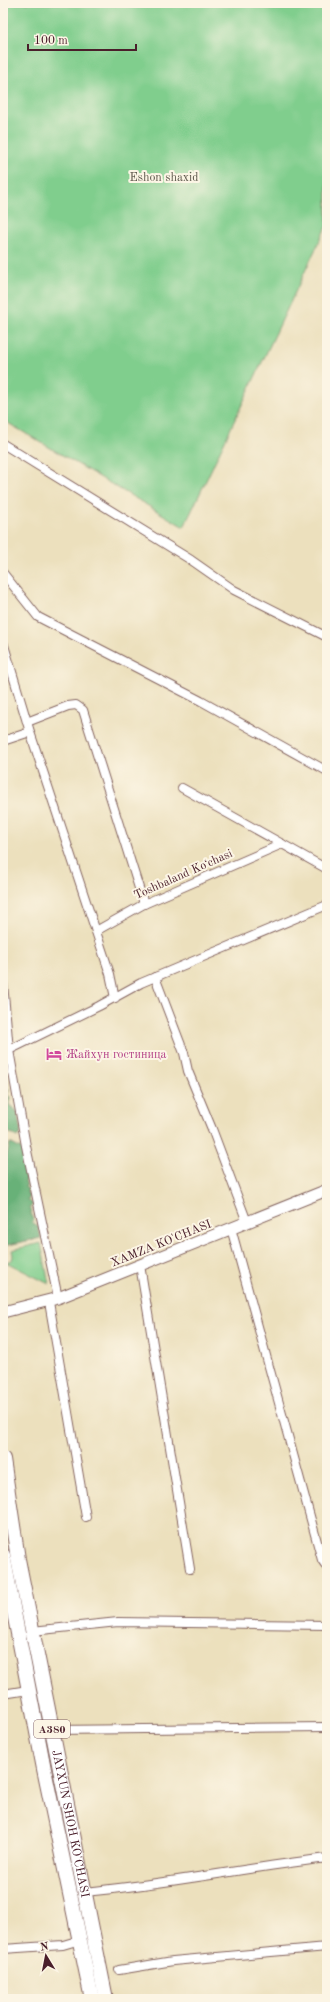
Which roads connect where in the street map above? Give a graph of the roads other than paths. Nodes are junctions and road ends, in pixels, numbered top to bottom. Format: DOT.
graph roads {
  1 [pos="3,444"];
  2 [pos="3,573"];
  3 [pos="327,637"];
  4 [pos="3,642"];
  5 [pos="27,722"];
  6 [pos="30,732"];
  7 [pos="3,741"];
  8 [pos="327,771"];
  9 [pos="182,788"];
  10 [pos="282,844"];
  11 [pos="327,868"];
  12 [pos="144,904"];
  13 [pos="327,905"];
  14 [pos="96,931"];
  15 [pos="155,977"];
  16 [pos="3,983"];
  17 [pos="115,998"];
  18 [pos="6,1051"];
  19 [pos="326,1192"];
  20 [pos="247,1222"];
  21 [pos="231,1228"];
  22 [pos="140,1265"];
  23 [pos="54,1300"];
  24 [pos="3,1312"];
  25 [pos="3,1459"];
  26 [pos="86,1517"];
  27 [pos="3,1555"];
  28 [pos="327,1567"];
  29 [pos="190,1569"];
  30 [pos="327,1625"];
  31 [pos="32,1631"];
  32 [pos="28,1690"];
  33 [pos="3,1694"];
  34 [pos="327,1727"];
  35 [pos="52,1730"];
  36 [pos="37,1733"];
  37 [pos="327,1858"];
  38 [pos="84,1892"];
  39 [pos="80,1940"];
  40 [pos="327,1947"];
  41 [pos="3,1950"];
  42 [pos="119,1970"];
  43 [pos="92,1999"];
  44 [pos="106,1999"];
  1 -- 3 [label="street"];
  2 -- 8 [label="street"];
  4 -- 5 [label="street"];
  5 -- 6 [label="street"];
  5 -- 12 [label="street"];
  6 -- 7 [label="street"];
  6 -- 14 [label="street"];
  9 -- 10 [label="street"];
  10 -- 11 [label="street"];
  10 -- 12 [label="street, Toshbaland Koʻchasi"];
  12 -- 14 [label="street, Toshbaland Koʻchasi"];
  13 -- 15 [label="street"];
  14 -- 17 [label="street"];
  15 -- 17 [label="street"];
  15 -- 20 [label="street"];
  16 -- 18 [label="street"];
  17 -- 18 [label="street"];
  18 -- 23 [label="street"];
  19 -- 20 [label="street, XAMZA KO'CHASI"];
  20 -- 21 [label="street, XAMZA KO'CHASI"];
  21 -- 22 [label="street, XAMZA KO'CHASI"];
  21 -- 28 [label="street"];
  22 -- 23 [label="street, XAMZA KO'CHASI"];
  22 -- 29 [label="street"];
  23 -- 24 [label="street, XAMZA KO'CHASI"];
  23 -- 26 [label="street"];
  25 -- 31 [label="highway, JAYXUN SHOH KO'CHASI / A380"];
  27 -- 32 [label="highway, JAYXUN SHOH KO'CHASI / A380"];
  30 -- 31 [label="street"];
  31 -- 35 [label="highway, JAYXUN SHOH KO'CHASI / A380"];
  32 -- 33 [label="street"];
  32 -- 36 [label="highway, JAYXUN SHOH KO'CHASI / A380"];
  34 -- 35 [label="street"];
  35 -- 36 [label="street"];
  35 -- 38 [label="highway, JAYXUN SHOH KO'CHASI / A380"];
  36 -- 39 [label="highway, JAYXUN SHOH KO'CHASI / A380"];
  37 -- 38 [label="street"];
  38 -- 44 [label="highway, JAYXUN SHOH KO'CHASI / A380"];
  39 -- 41 [label="street"];
  39 -- 43 [label="highway, JAYXUN SHOH KO'CHASI / A380"];
  40 -- 42 [label="street"];
}
